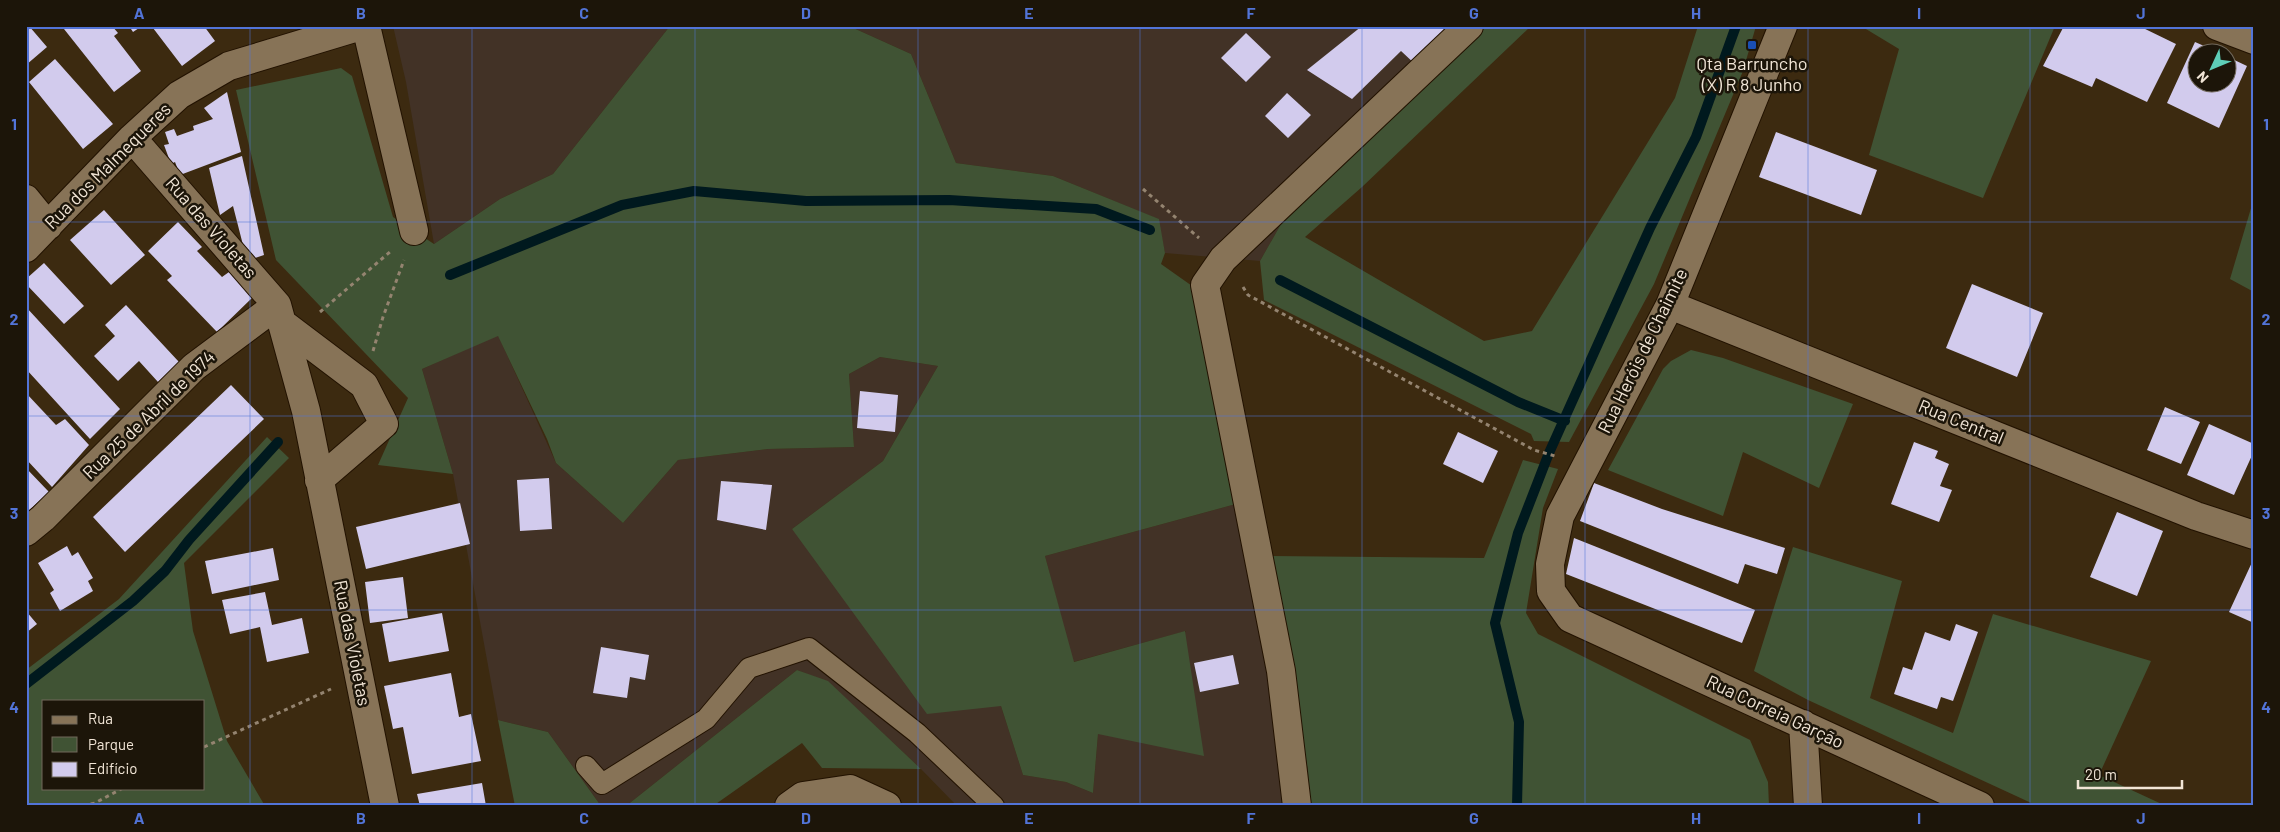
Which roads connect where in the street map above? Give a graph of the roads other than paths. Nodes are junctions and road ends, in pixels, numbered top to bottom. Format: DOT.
graph roads {
  1 [pos="361,26"];
  2 [pos="366,26"];
  3 [pos="1469,26"];
  4 [pos="1783,26"];
  5 [pos="2217,26"];
  6 [pos="2254,40"];
  7 [pos="132,138"];
  8 [pos="26,199"];
  9 [pos="48,226"];
  10 [pos="414,231"];
  11 [pos="26,248"];
  12 [pos="1670,305"];
  13 [pos="284,320"];
  14 [pos="319,480"];
  15 [pos="26,532"];
  16 [pos="2254,535"];
  17 [pos="1570,618"];
  18 [pos="1803,724"];
  19 [pos="586,766"];
  20 [pos="384,806"];
  21 [pos="789,806"];
  22 [pos="887,806"];
  23 [pos="994,806"];
  24 [pos="1297,806"];
  25 [pos="1808,806"];
  26 [pos="1980,806"];
  1 -- 7 [label="street, Rua dos Malmequeres"];
  2 -- 10 [label="street"];
  3 -- 24 [label="street"];
  4 -- 12 [label="street, Rua Heróis de Chaimite"];
  5 -- 6 [label="street"];
  7 -- 9 [label="street, Rua dos Malmequeres"];
  7 -- 13 [label="street, Rua das Violetas"];
  8 -- 9 [label="street"];
  9 -- 11 [label="street, Rua dos Malmequeres"];
  12 -- 16 [label="street, Rua Central"];
  12 -- 17 [label="street, Rua Heróis de Chaimite"];
  13 -- 14 [label="street, Rua das Violetas"];
  13 -- 14 [label="street, Rua das Violetas"];
  13 -- 15 [label="street, Rua 25 de Abril de 1974"];
  14 -- 20 [label="street, Rua das Violetas"];
  17 -- 18 [label="street, Rua Correia Garção"];
  18 -- 25 [label="street"];
  18 -- 26 [label="street, Rua Correia Garção"];
  19 -- 23 [label="lane"];
  21 -- 22 [label="street"];
}
